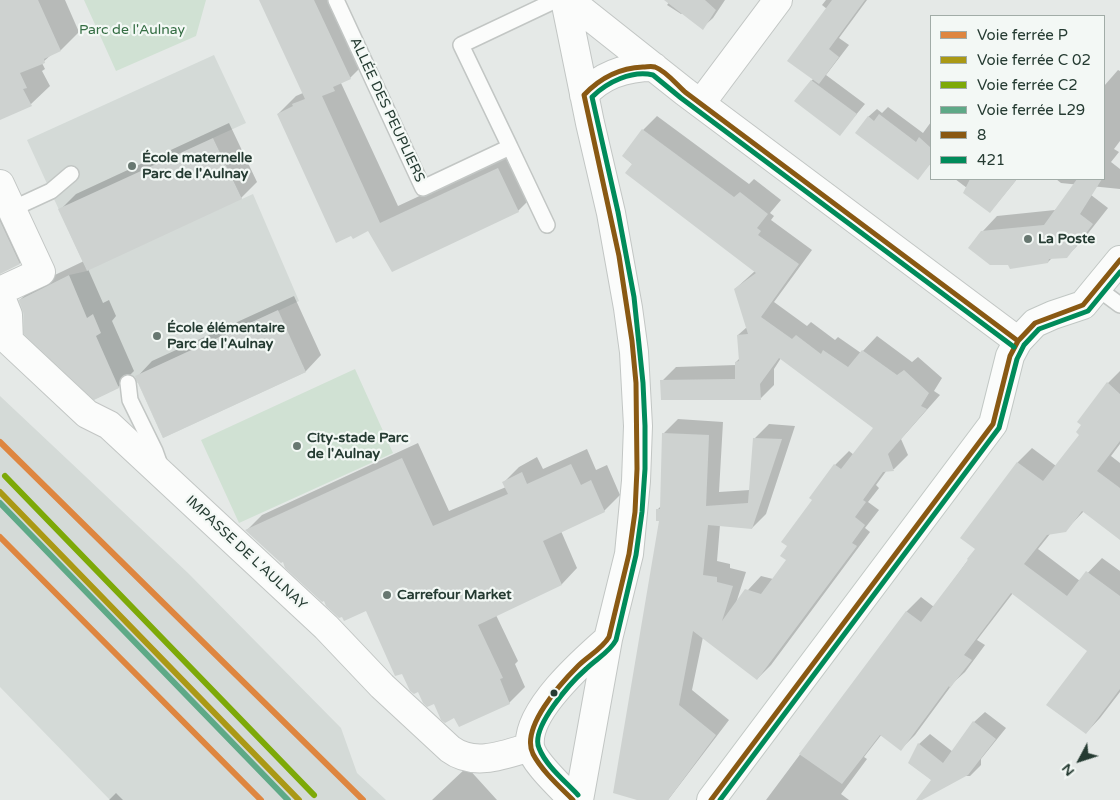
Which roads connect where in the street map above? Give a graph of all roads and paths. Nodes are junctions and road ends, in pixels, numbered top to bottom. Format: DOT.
graph roads {
  1 [pos="336,0"];
  2 [pos="556,0"];
  3 [pos="565,0"];
  4 [pos="569,0"];
  5 [pos="778,0"];
  6 [pos="654,67"];
  7 [pos="584,95"];
  8 [pos="701,103"];
  9 [pos="510,147"];
  10 [pos="71,174"];
  11 [pos="0,184"];
  12 [pos="12,210"];
  13 [pos="547,225"];
  14 [pos="1120,260"];
  15 [pos="1098,288"];
  16 [pos="0,293"];
  17 [pos="1120,305"];
  18 [pos="1018,341"];
  19 [pos="128,383"];
  20 [pos="164,477"];
  21 [pos="608,640"];
  22 [pos="530,747"];
  23 [pos="573,800"];
  24 [pos="579,800"];
  25 [pos="711,800"];
  1 -- 9 [label="lane, ALLÉE DES PEUPLIERS"];
  2 -- 9 [label="lane"];
  3 -- 7 [label="street"];
  4 -- 6 [label="street"];
  5 -- 8 [label="street"];
  6 -- 7 [label="street"];
  6 -- 8 [label="street"];
  7 -- 21 [label="street"];
  8 -- 18 [label="street"];
  9 -- 13 [label="lane"];
  10 -- 12 [label="lane"];
  11 -- 12 [label="street, IMPASSE DE L'AULNAY"];
  12 -- 16 [label="street, IMPASSE DE L'AULNAY"];
  14 -- 15 [label="street"];
  15 -- 17 [label="lane"];
  15 -- 18 [label="street"];
  16 -- 20 [label="street, IMPASSE DE L'AULNAY"];
  18 -- 25 [label="street"];
  19 -- 20 [label="lane"];
  20 -- 22 [label="street, IMPASSE DE L'AULNAY"];
  21 -- 22 [label="street"];
  21 -- 24 [label="street"];
  22 -- 23 [label="street"];
}
